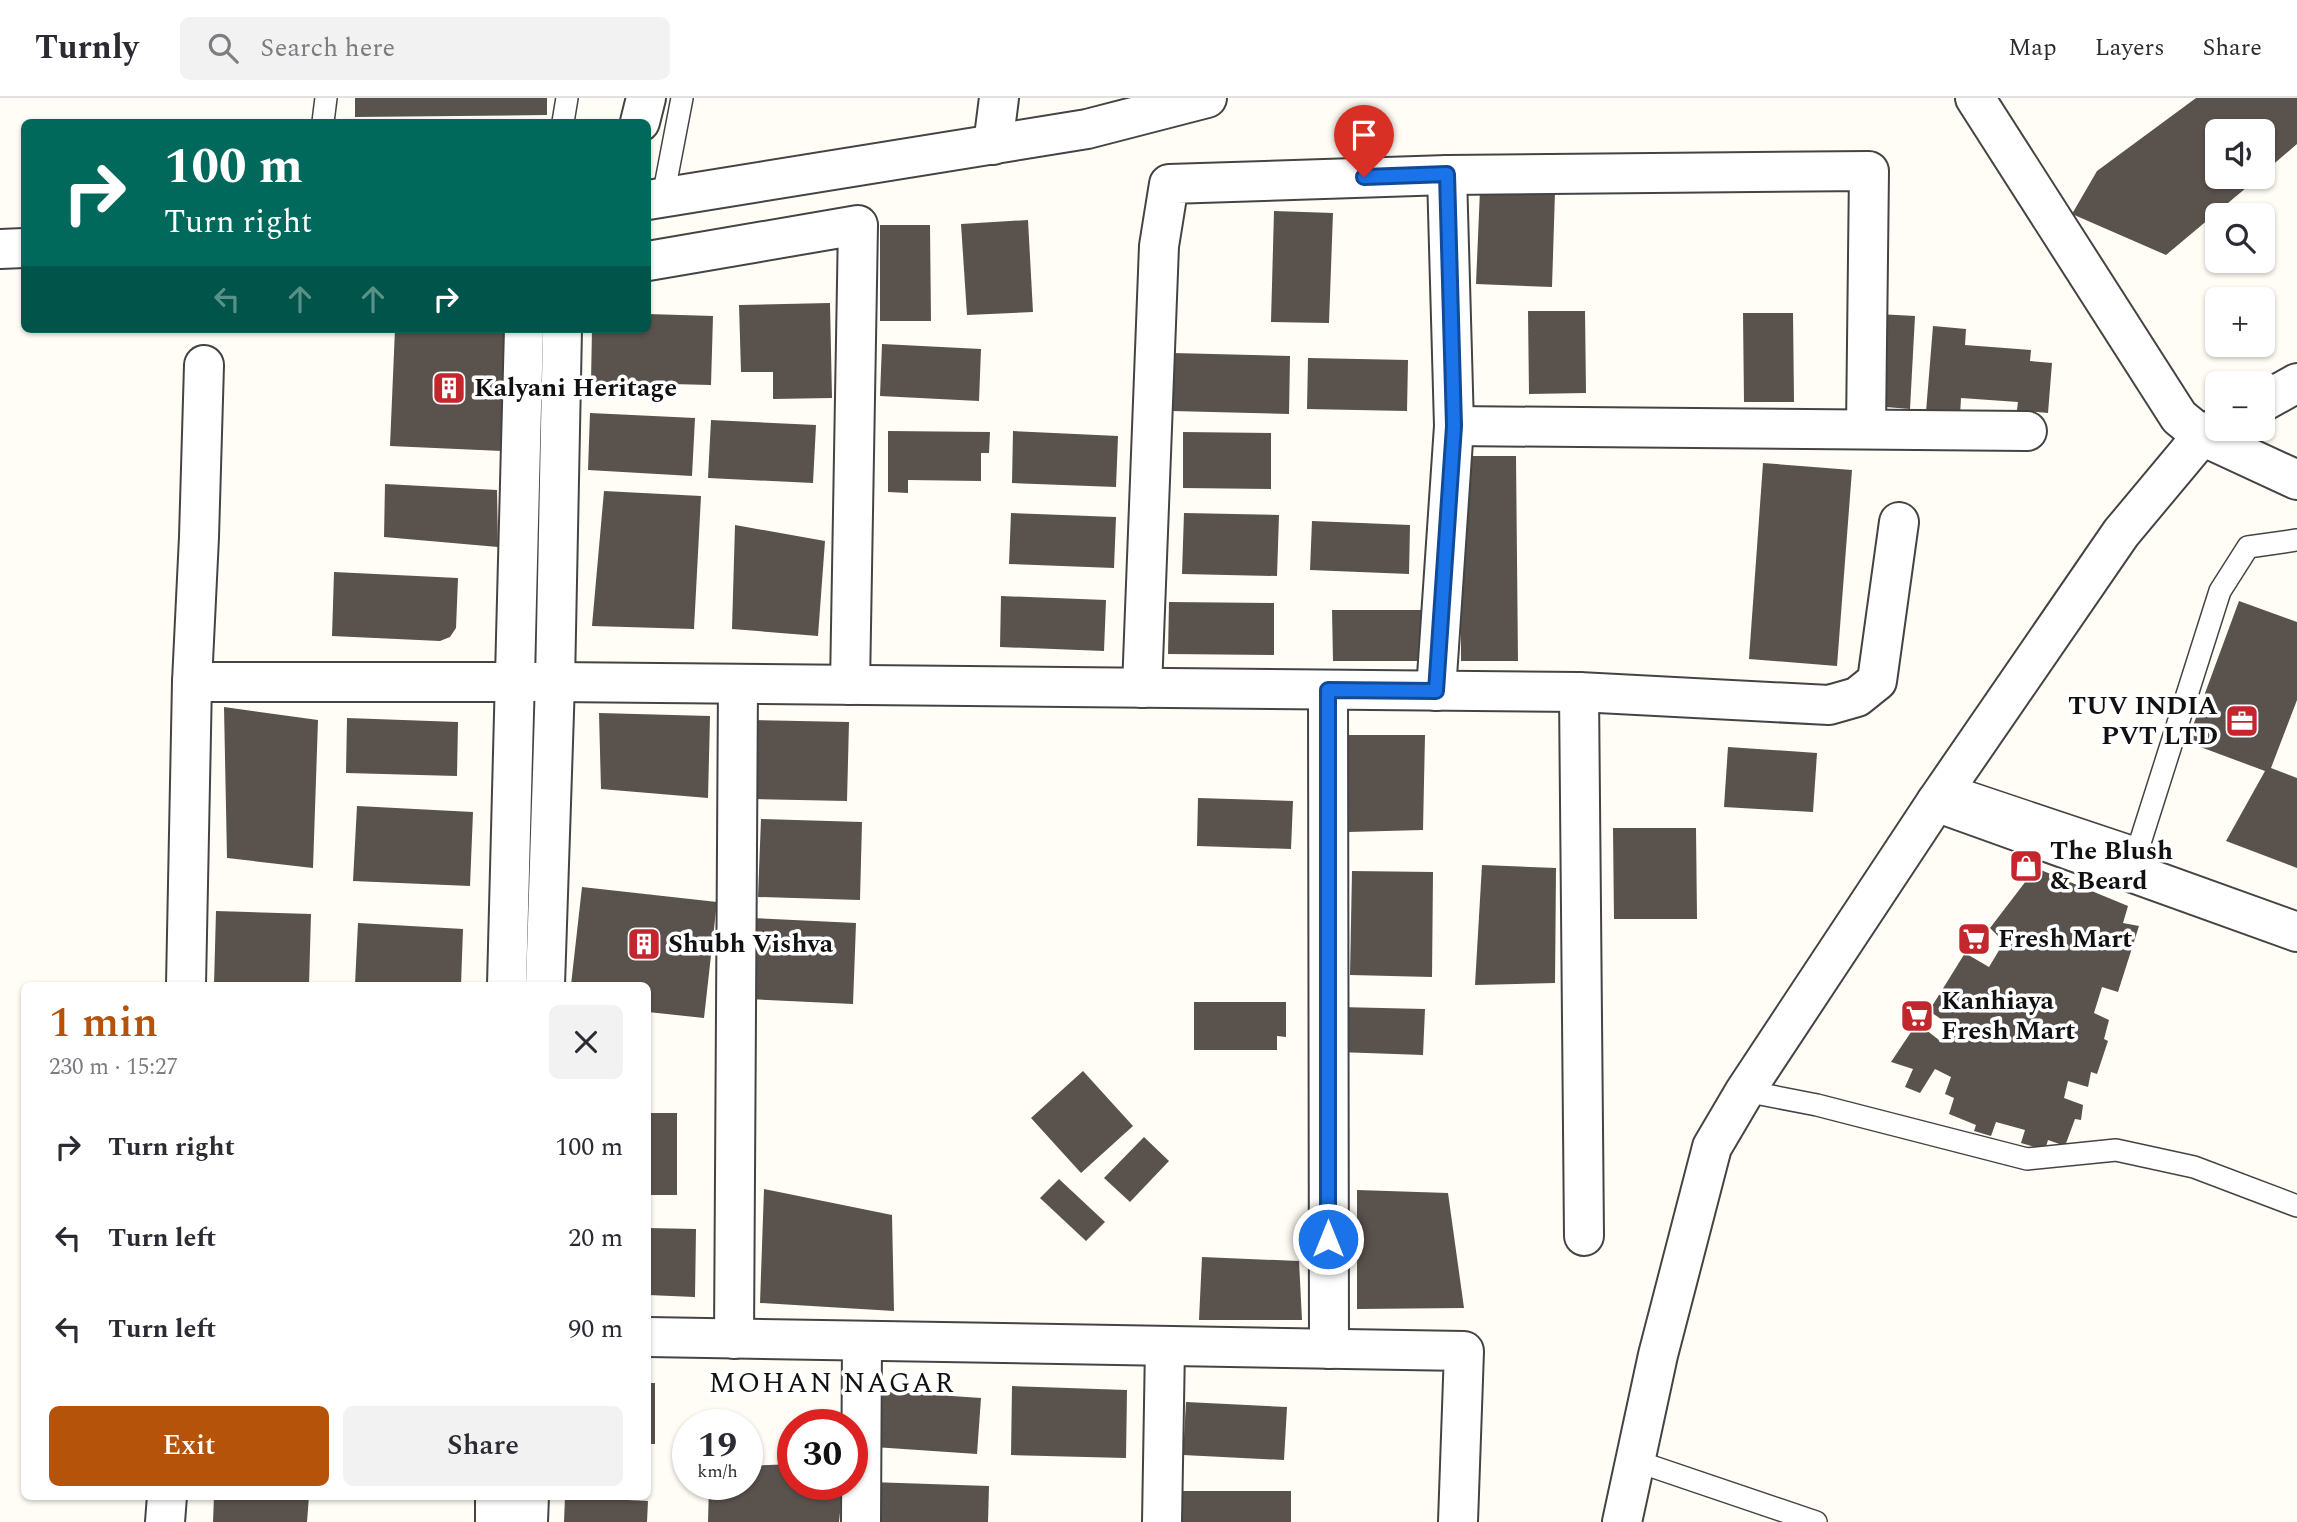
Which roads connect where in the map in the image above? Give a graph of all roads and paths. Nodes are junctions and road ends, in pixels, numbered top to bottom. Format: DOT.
graph roads {
  1 [pos="326,98"];
  2 [pos="567,98"];
  3 [pos="646,98"];
  4 [pos="682,98"];
  5 [pos="999,98"];
  6 [pos="1207,98"];
  7 [pos="1975,98"];
  8 [pos="323,119"];
  9 [pos="564,119"];
  10 [pos="641,119"];
  11 [pos="993,145"];
  12 [pos="1447,174"];
  13 [pos="655,198"];
  14 [pos="21,248"];
  15 [pos="0,249"];
  16 [pos="651,260"];
  17 [pos="524,333"];
  18 [pos="562,333"];
  19 [pos="204,365"];
  20 [pos="2297,383"];
  21 [pos="2275,395"];
  22 [pos="1454,426"];
  23 [pos="1866,429"];
  24 [pos="2027,430"];
  25 [pos="2205,430"];
  26 [pos="2205,437"];
  27 [pos="2225,441"];
  28 [pos="2297,481"];
  29 [pos="1899,522"];
  30 [pos="2297,540"];
  31 [pos="192,682"];
  32 [pos="513,682"];
  33 [pos="555,682"];
  34 [pos="738,684"];
  35 [pos="850,685"];
  36 [pos="1142,688"];
  37 [pos="1328,690"];
  38 [pos="1436,691"];
  39 [pos="1579,692"];
  40 [pos="1942,793"];
  41 [pos="2297,932"];
  42 [pos="186,982"];
  43 [pos="507,982"];
  44 [pos="545,982"];
  45 [pos="1745,1091"];
  46 [pos="2297,1206"];
  47 [pos="1584,1236"];
  48 [pos="651,1337"];
  49 [pos="734,1339"];
  50 [pos="862,1341"];
  51 [pos="1165,1346"];
  52 [pos="1329,1349"];
  53 [pos="1636,1461"];
  54 [pos="167,1500"];
  55 [pos="495,1500"];
  56 [pos="529,1500"];
  57 [pos="165,1522"];
  58 [pos="495,1522"];
  59 [pos="528,1522"];
  60 [pos="861,1522"];
  61 [pos="1162,1522"];
  62 [pos="1458,1522"];
  63 [pos="1622,1522"];
  64 [pos="1816,1522"];
  1 -- 8 [label="lane"];
  2 -- 9 [label="lane"];
  3 -- 10 [label="street"];
  4 -- 13 [label="lane"];
  5 -- 11 [label="street"];
  6 -- 11 [label="street"];
  7 -- 25 [label="street"];
  11 -- 13 [label="street"];
  12 -- 22 [label="street"];
  12 -- 23 [label="street"];
  12 -- 36 [label="street"];
  14 -- 15 [label="street"];
  16 -- 35 [label="street"];
  17 -- 32 [label="street"];
  18 -- 33 [label="street"];
  19 -- 31 [label="street"];
  20 -- 21 [label="street"];
  22 -- 23 [label="street"];
  22 -- 38 [label="street"];
  23 -- 24 [label="street"];
  26 -- 40 [label="street"];
  27 -- 28 [label="street"];
  29 -- 39 [label="street"];
  30 -- 40 [label="lane"];
  31 -- 32 [label="street"];
  31 -- 42 [label="street"];
  32 -- 33 [label="street"];
  32 -- 43 [label="street"];
  33 -- 34 [label="street"];
  33 -- 44 [label="street"];
  34 -- 35 [label="street"];
  34 -- 49 [label="street"];
  35 -- 36 [label="street"];
  36 -- 37 [label="street"];
  37 -- 38 [label="street"];
  37 -- 52 [label="street"];
  38 -- 39 [label="street"];
  39 -- 47 [label="street"];
  40 -- 41 [label="street"];
  40 -- 45 [label="street"];
  45 -- 46 [label="lane"];
  45 -- 53 [label="street"];
  48 -- 49 [label="street"];
  49 -- 50 [label="street"];
  50 -- 51 [label="street"];
  50 -- 60 [label="street"];
  51 -- 52 [label="street"];
  51 -- 61 [label="street"];
  52 -- 62 [label="street"];
  53 -- 63 [label="street"];
  53 -- 64 [label="lane"];
  54 -- 57 [label="street"];
  55 -- 58 [label="street"];
  56 -- 59 [label="street"];
}
